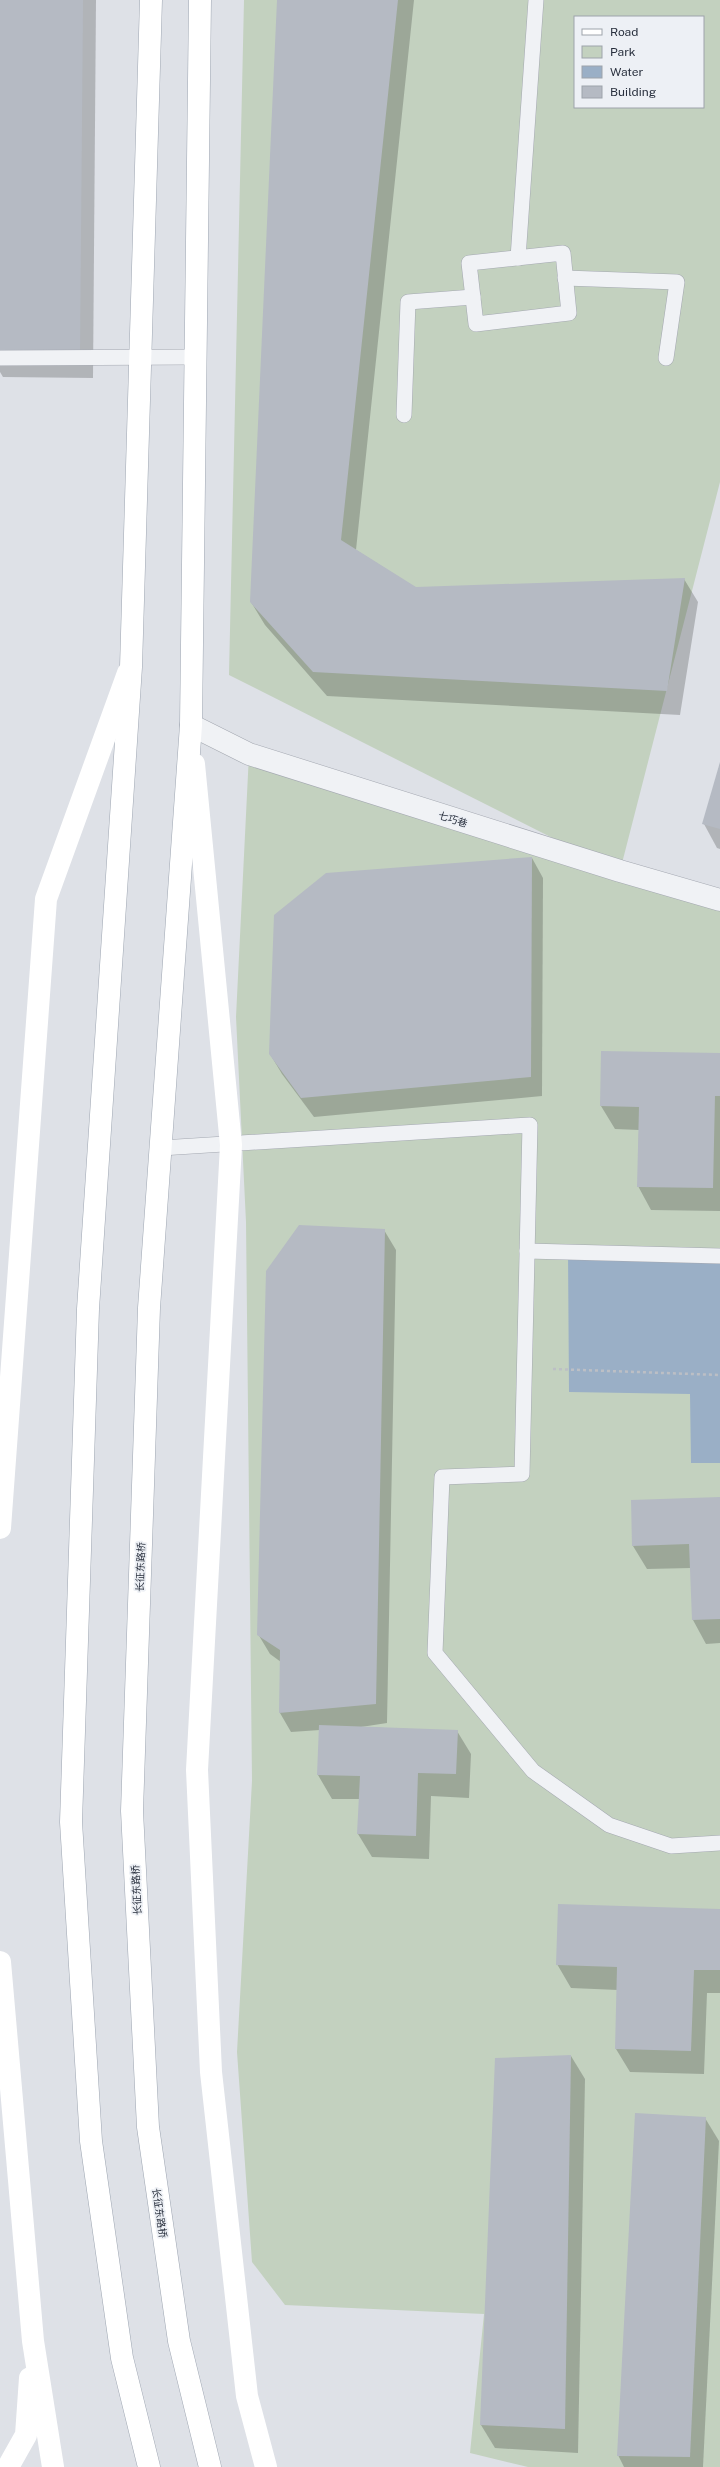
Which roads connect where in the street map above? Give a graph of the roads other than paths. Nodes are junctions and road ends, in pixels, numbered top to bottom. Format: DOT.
graph roads {
  1 [pos="151,0"];
  2 [pos="200,0"];
  3 [pos="536,0"];
  4 [pos="518,258"];
  5 [pos="565,278"];
  6 [pos="473,297"];
  7 [pos="140,357"];
  8 [pos="195,357"];
  9 [pos="0,358"];
  10 [pos="666,358"];
  11 [pos="404,415"];
  12 [pos="131,666"];
  13 [pos="191,725"];
  14 [pos="720,900"];
  15 [pos="231,1145"];
  16 [pos="161,1148"];
  17 [pos="527,1251"];
  18 [pos="720,1256"];
  19 [pos="0,1513"];
  20 [pos="0,1528"];
  21 [pos="720,1843"];
  22 [pos="0,1962"];
  23 [pos="32,2341"];
  24 [pos="8,2467"];
  25 [pos="53,2467"];
  26 [pos="149,2467"];
  27 [pos="210,2467"];
  28 [pos="266,2467"];
  1 -- 7 [label="main road"];
  2 -- 8 [label="main road"];
  3 -- 4 [label="lane"];
  4 -- 5 [label="lane"];
  4 -- 6 [label="lane"];
  5 -- 6 [label="lane"];
  5 -- 10 [label="lane"];
  6 -- 11 [label="lane"];
  7 -- 8 [label="lane"];
  7 -- 9 [label="lane"];
  7 -- 12 [label="main road"];
  8 -- 13 [label="main road"];
  12 -- 19 [label="main road"];
  12 -- 26 [label="main road"];
  13 -- 14 [label="street, 七巧巷"];
  13 -- 15 [label="main road"];
  13 -- 16 [label="main road, 长征东路桥"];
  15 -- 16 [label="lane"];
  15 -- 17 [label="lane"];
  15 -- 28 [label="main road"];
  16 -- 27 [label="main road, 长征东路桥"];
  17 -- 18 [label="lane"];
  17 -- 21 [label="lane"];
  19 -- 20 [label="main road"];
  22 -- 23 [label="main road"];
  23 -- 24 [label="main road"];
  23 -- 25 [label="main road"];
}
